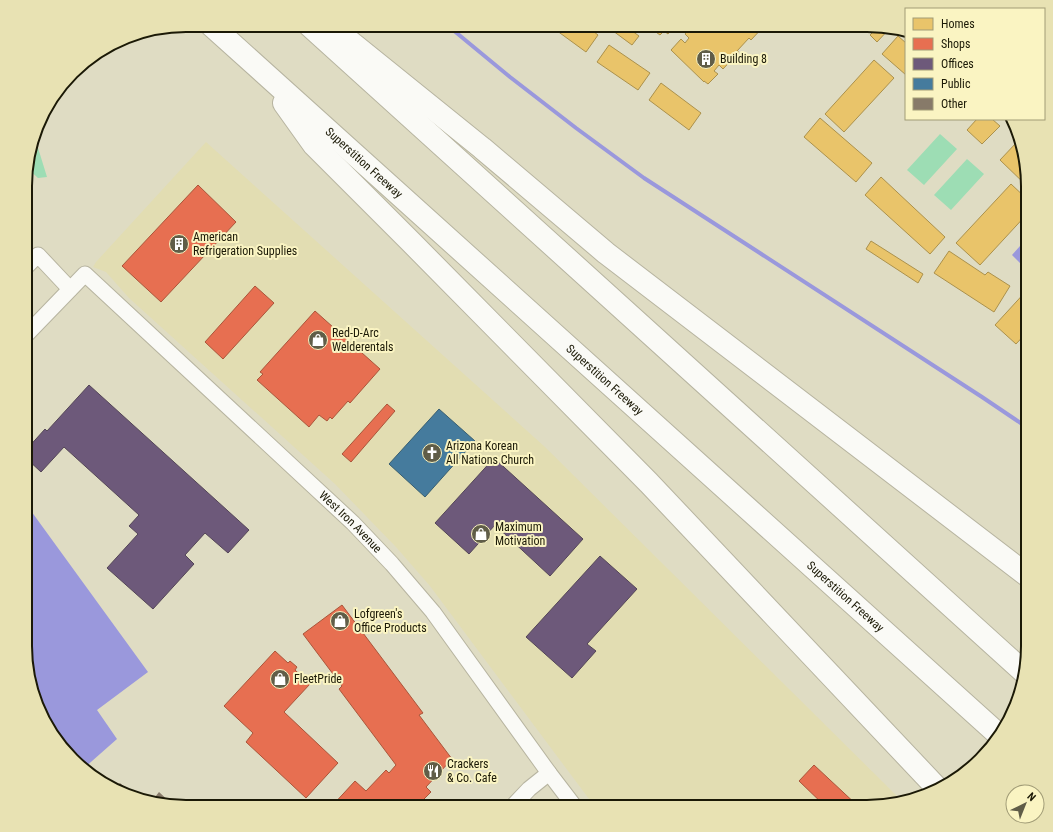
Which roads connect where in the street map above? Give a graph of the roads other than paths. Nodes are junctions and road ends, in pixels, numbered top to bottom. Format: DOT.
graph roads {
  1 [pos="218,32"];
  2 [pos="317,32"];
  3 [pos="338,32"];
  4 [pos="263,72"];
  5 [pos="32,261"];
  6 [pos="70,289"];
  7 [pos="32,329"];
  8 [pos="1021,571"];
  9 [pos="1020,668"];
  10 [pos="995,732"];
  11 [pos="549,774"];
  12 [pos="934,784"];
  13 [pos="519,800"];
  14 [pos="569,800"];
  1 -- 4 [label="highway, Superstition Freeway"];
  2 -- 9 [label="highway"];
  3 -- 8 [label="highway"];
  4 -- 10 [label="highway, Superstition Freeway"];
  4 -- 12 [label="highway"];
  5 -- 6 [label="street"];
  6 -- 7 [label="street"];
  6 -- 11 [label="street, West Iron Avenue"];
  11 -- 13 [label="street"];
  11 -- 14 [label="street, West Iron Avenue"];
}
